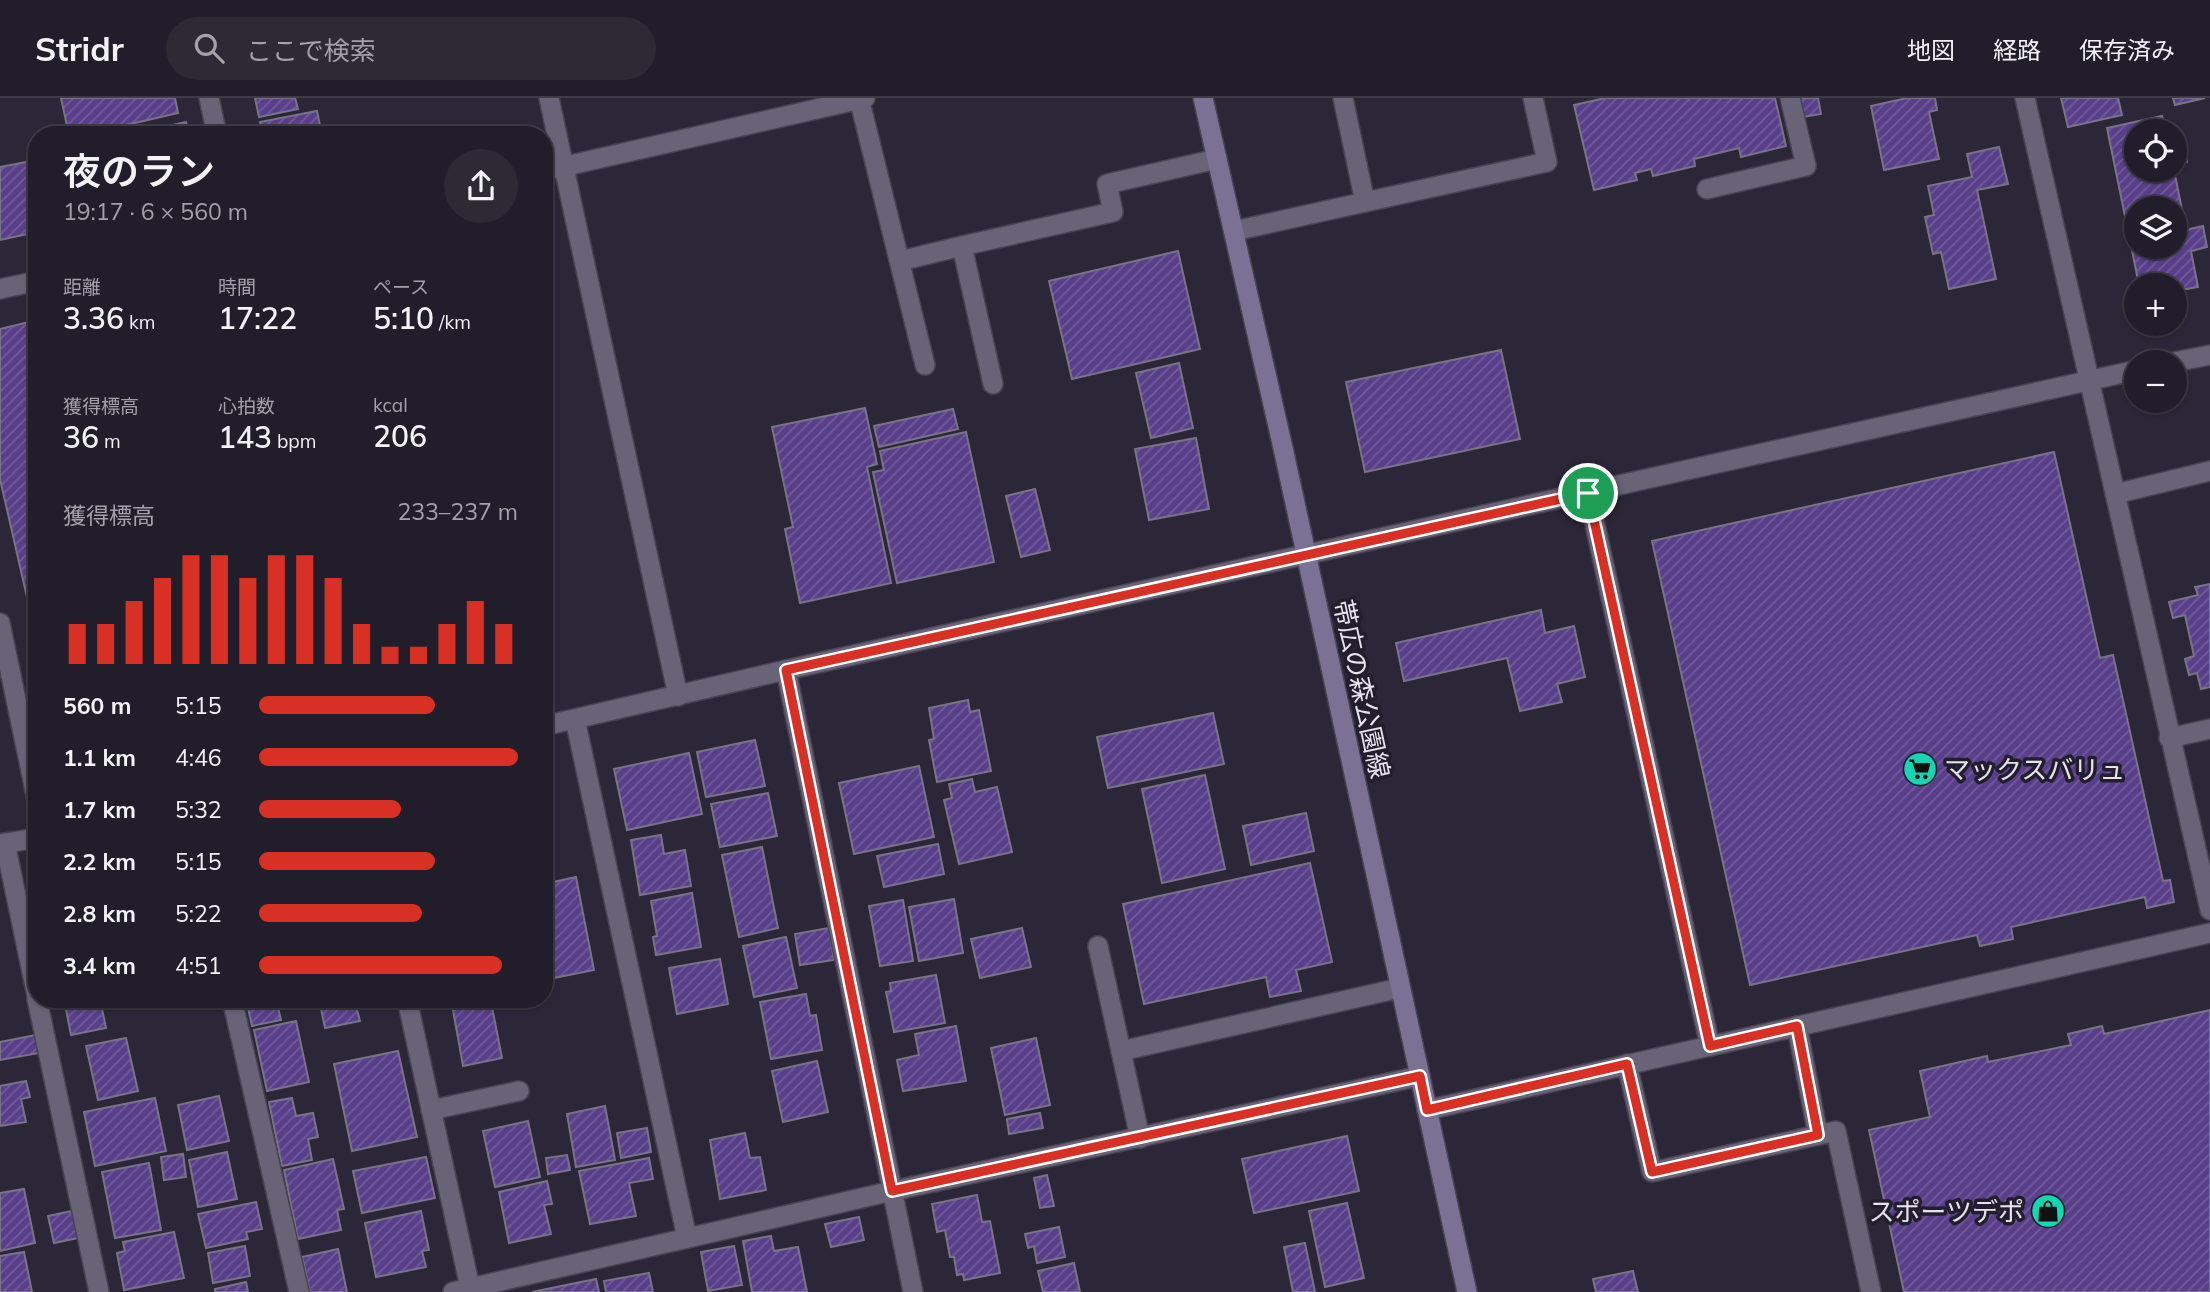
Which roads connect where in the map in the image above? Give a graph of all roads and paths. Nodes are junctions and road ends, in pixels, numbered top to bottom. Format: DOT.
graph roads {
  1 [pos="209,98"];
  2 [pos="549,98"];
  3 [pos="861,98"];
  4 [pos="1203,98"];
  5 [pos="1343,98"];
  6 [pos="1533,98"];
  7 [pos="1790,98"];
  8 [pos="2025,98"];
  9 [pos="215,126"];
  10 [pos="1217,159"];
  11 [pos="564,166"];
  12 [pos="553,169"];
  13 [pos="1707,190"];
  14 [pos="1365,202"];
  15 [pos="1234,231"];
  16 [pos="962,247"];
  17 [pos="900,261"];
  18 [pos="28,283"];
  19 [pos="0,289"];
  20 [pos="2210,355"];
  21 [pos="2187,359"];
  22 [pos="925,365"];
  23 [pos="2124,373"];
  24 [pos="2090,380"];
  25 [pos="993,384"];
  26 [pos="2210,471"];
  27 [pos="1588,493"];
  28 [pos="2115,494"];
  29 [pos="1306,556"];
  30 [pos="0,623"];
  31 [pos="786,670"];
  32 [pos="678,696"];
  33 [pos="575,719"];
  34 [pos="553,724"];
  35 [pos="2210,729"];
  36 [pos="2169,738"];
  37 [pos="28,757"];
  38 [pos="28,840"];
  39 [pos="2,844"];
  40 [pos="2210,910"];
  41 [pos="2210,933"];
  42 [pos="1098,946"];
  43 [pos="28,958"];
  44 [pos="1400,988"];
  45 [pos="39,1008"];
  46 [pos="234,1008"];
  47 [pos="409,1008"];
  48 [pos="1797,1026"];
  49 [pos="1710,1046"];
  50 [pos="1121,1051"];
  51 [pos="1627,1064"];
  52 [pos="1420,1076"];
  53 [pos="519,1091"];
  54 [pos="431,1110"];
  55 [pos="1427,1110"];
  56 [pos="1818,1135"];
  57 [pos="1140,1138"];
  58 [pos="892,1191"];
  59 [pos="687,1238"];
  60 [pos="465,1291"];
  61 [pos="99,1292"];
  62 [pos="299,1292"];
  63 [pos="913,1292"];
  64 [pos="1467,1292"];
  65 [pos="1871,1292"];
  1 -- 9 [label="street"];
  2 -- 11 [label="street"];
  3 -- 11 [label="street"];
  3 -- 17 [label="street"];
  4 -- 10 [label="main road, 帯広の森公園線"];
  5 -- 14 [label="street"];
  6 -- 14 [label="street"];
  7 -- 13 [label="street"];
  8 -- 24 [label="street"];
  10 -- 15 [label="main road, 帯広の森公園線"];
  10 -- 16 [label="street"];
  11 -- 12 [label="street"];
  11 -- 32 [label="street"];
  14 -- 15 [label="street"];
  15 -- 29 [label="main road, 帯広の森公園線"];
  16 -- 17 [label="street"];
  16 -- 25 [label="street"];
  17 -- 22 [label="street"];
  18 -- 19 [label="street"];
  20 -- 21 [label="street"];
  23 -- 24 [label="street"];
  24 -- 27 [label="street"];
  24 -- 28 [label="street"];
  26 -- 28 [label="street"];
  27 -- 29 [label="street"];
  27 -- 49 [label="street"];
  28 -- 36 [label="street"];
  29 -- 31 [label="street"];
  29 -- 44 [label="main road, 帯広の森公園線"];
  30 -- 37 [label="street"];
  31 -- 32 [label="street"];
  31 -- 58 [label="street"];
  32 -- 33 [label="street"];
  33 -- 34 [label="street"];
  33 -- 59 [label="street"];
  35 -- 36 [label="street"];
  36 -- 40 [label="street"];
  38 -- 39 [label="street"];
  39 -- 43 [label="street"];
  41 -- 48 [label="street"];
  42 -- 50 [label="street"];
  44 -- 50 [label="street"];
  44 -- 52 [label="main road, 帯広の森公園線"];
  45 -- 61 [label="street"];
  46 -- 62 [label="street"];
  47 -- 54 [label="street"];
  48 -- 49 [label="street"];
  48 -- 56 [label="street"];
  49 -- 51 [label="street"];
  50 -- 57 [label="street"];
  51 -- 55 [label="street"];
  51 -- 56 [label="street"];
  52 -- 55 [label="main road, 帯広の森公園線"];
  52 -- 57 [label="street"];
  53 -- 54 [label="street"];
  54 -- 60 [label="street"];
  55 -- 64 [label="main road, 帯広の森公園線"];
  56 -- 65 [label="street"];
  57 -- 58 [label="street"];
  58 -- 59 [label="street"];
  58 -- 63 [label="street"];
  59 -- 60 [label="street"];
}
